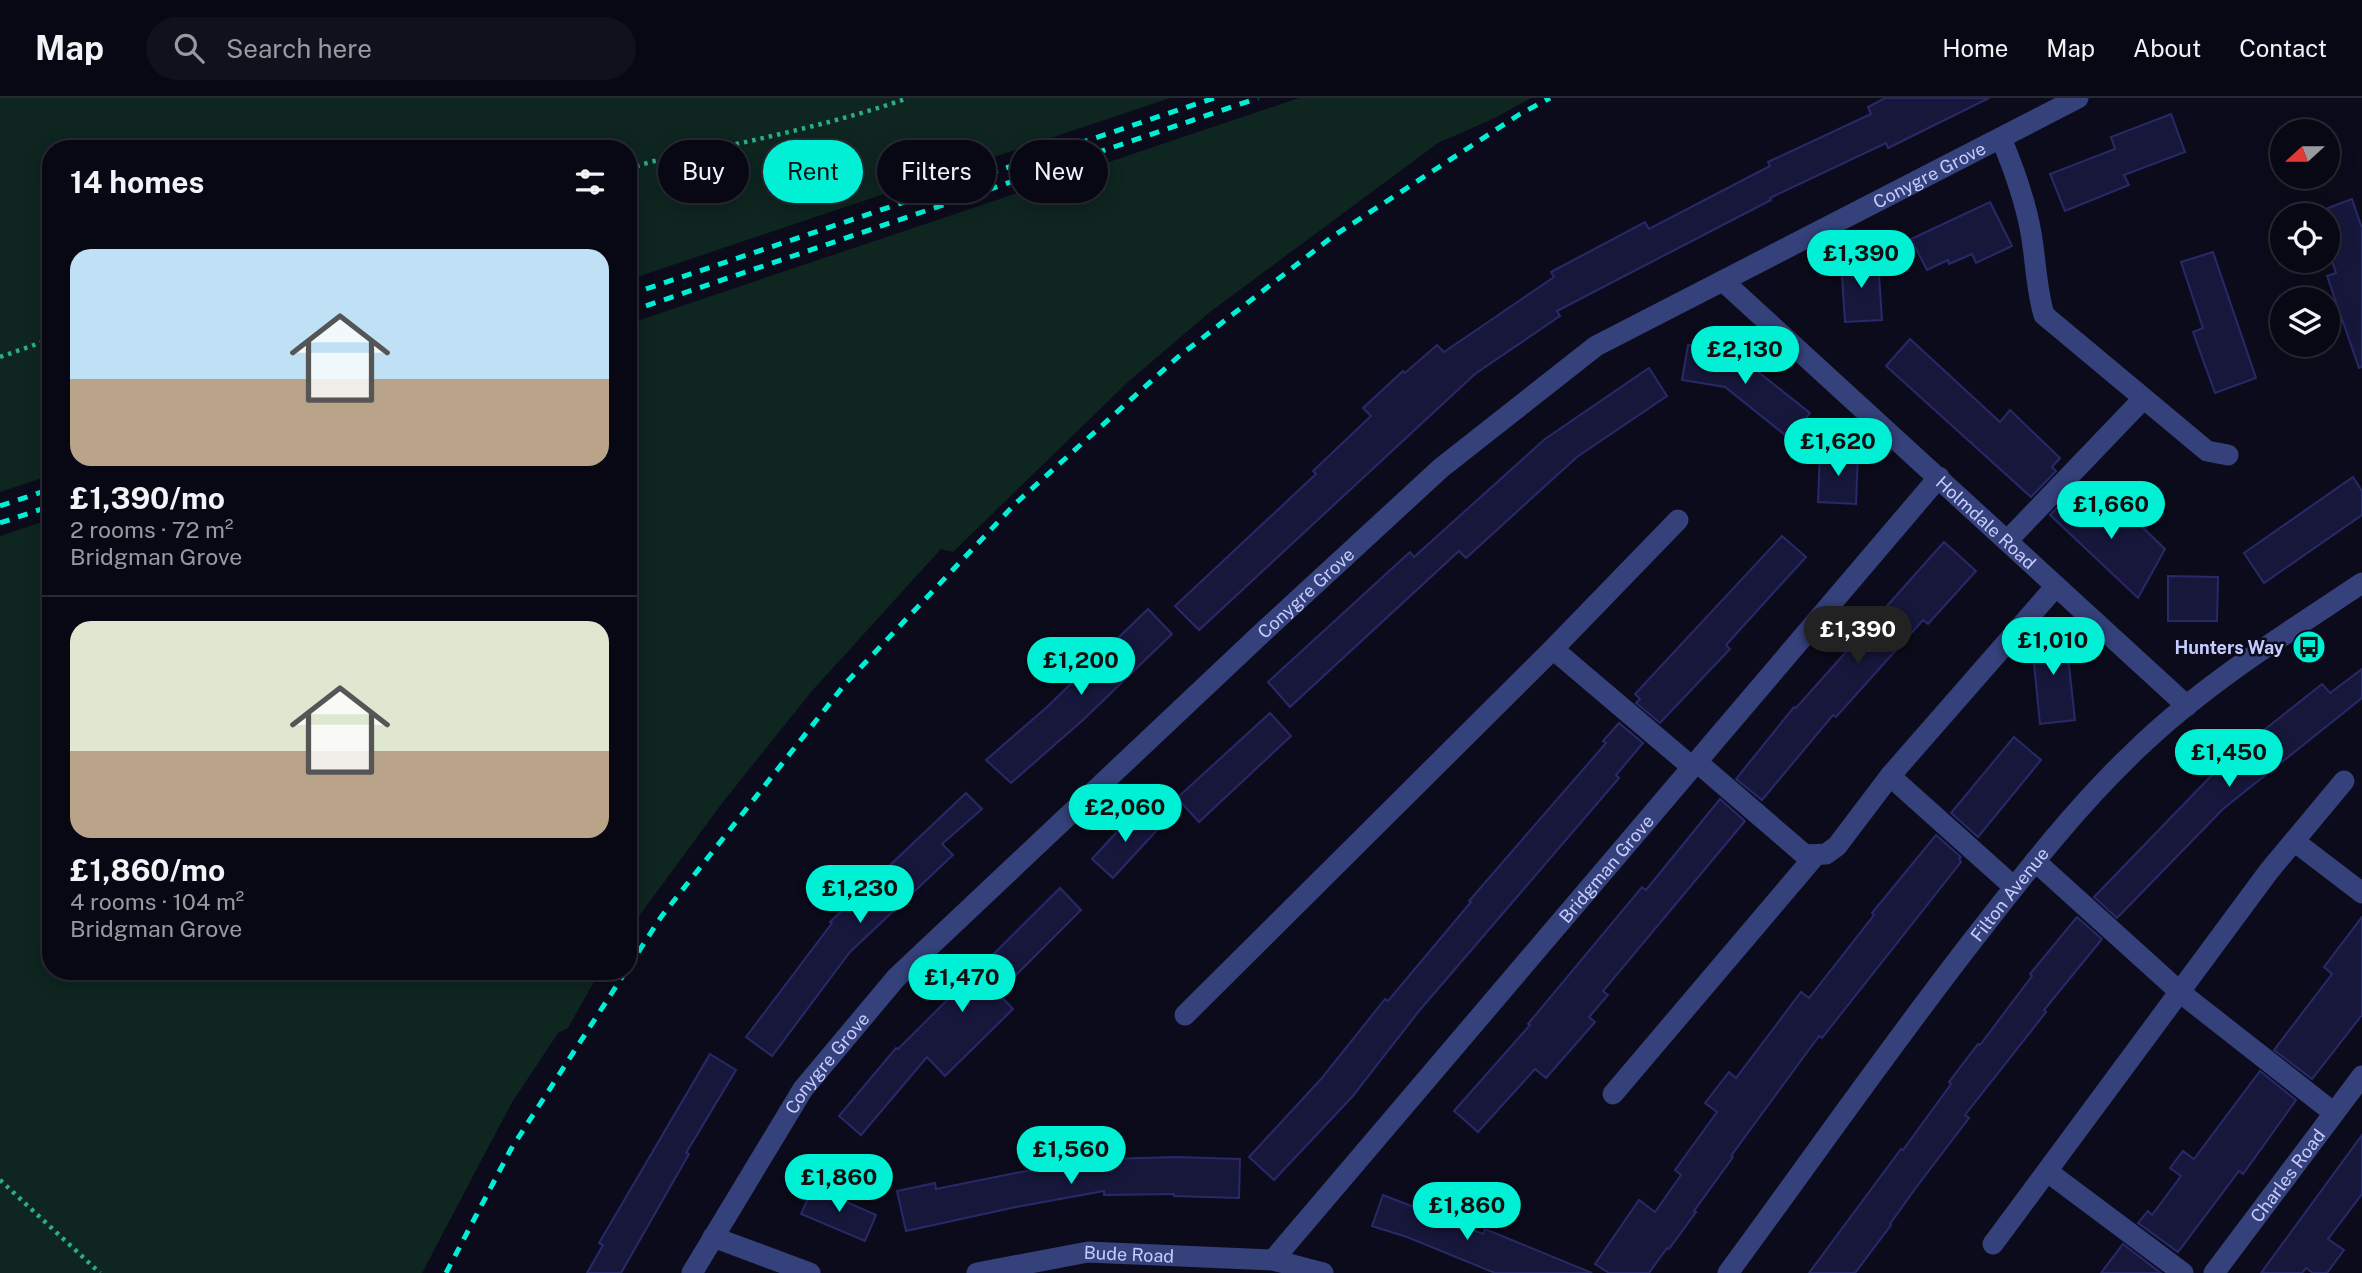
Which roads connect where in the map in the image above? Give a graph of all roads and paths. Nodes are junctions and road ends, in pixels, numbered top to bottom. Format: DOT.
graph roads {
  1 [pos="908,98"];
  2 [pos="2078,98"];
  3 [pos="2047,105"];
  4 [pos="2001,138"];
  5 [pos="637,166"];
  6 [pos="1723,281"];
  7 [pos="42,342"];
  8 [pos="0,357"];
  9 [pos="2143,399"];
  10 [pos="2228,455"];
  11 [pos="1939,477"];
  12 [pos="1678,520"];
  13 [pos="2007,541"];
  14 [pos="2362,583"];
  15 [pos="2056,586"];
  16 [pos="1553,649"];
  17 [pos="2187,706"];
  18 [pos="1695,764"];
  19 [pos="1890,776"];
  20 [pos="2344,781"];
  21 [pos="2294,841"];
  22 [pos="1815,856"];
  23 [pos="2035,861"];
  24 [pos="2014,887"];
  25 [pos="2362,893"];
  26 [pos="2181,993"];
  27 [pos="1185,1016"];
  28 [pos="2362,1076"];
  29 [pos="1613,1094"];
  30 [pos="2347,1106"];
  31 [pos="2048,1171"];
  32 [pos="0,1181"];
  33 [pos="713,1237"];
  34 [pos="1993,1244"];
  35 [pos="1273,1260"];
  36 [pos="100,1273"];
  37 [pos="692,1273"];
  38 [pos="810,1273"];
  39 [pos="977,1273"];
  40 [pos="1323,1273"];
  41 [pos="1728,1273"];
  42 [pos="2183,1273"];
  43 [pos="2214,1273"];
  1 -- 5 [label="path"];
  2 -- 3 [label="street, Conygre Grove"];
  3 -- 4 [label="street, Conygre Grove"];
  4 -- 6 [label="street, Conygre Grove"];
  4 -- 9 [label="street"];
  6 -- 11 [label="street, Holmdale Road"];
  6 -- 33 [label="street, Conygre Grove"];
  7 -- 8 [label="path"];
  9 -- 10 [label="street"];
  9 -- 13 [label="street"];
  11 -- 13 [label="street, Holmdale Road"];
  11 -- 18 [label="street, Bridgman Grove"];
  12 -- 16 [label="street"];
  13 -- 15 [label="street, Holmdale Road"];
  14 -- 17 [label="street, Filton Avenue"];
  15 -- 17 [label="street, Holmdale Road"];
  15 -- 19 [label="street"];
  16 -- 18 [label="street"];
  16 -- 27 [label="street"];
  17 -- 23 [label="street, Filton Avenue"];
  18 -- 22 [label="street"];
  18 -- 35 [label="street, Bridgman Grove"];
  19 -- 22 [label="street"];
  19 -- 24 [label="street"];
  20 -- 21 [label="street"];
  21 -- 25 [label="street"];
  21 -- 26 [label="street"];
  22 -- 29 [label="street"];
  23 -- 24 [label="street, Filton Avenue"];
  23 -- 26 [label="street"];
  24 -- 41 [label="street, Filton Avenue"];
  26 -- 30 [label="street"];
  26 -- 31 [label="street"];
  28 -- 30 [label="street, Charles Road"];
  30 -- 43 [label="street, Charles Road"];
  31 -- 34 [label="street"];
  31 -- 42 [label="street"];
  32 -- 36 [label="path"];
  33 -- 37 [label="street, Conygre Grove"];
  33 -- 38 [label="street"];
  35 -- 39 [label="street, Bude Road"];
  35 -- 40 [label="street, Bude Road"];
}
